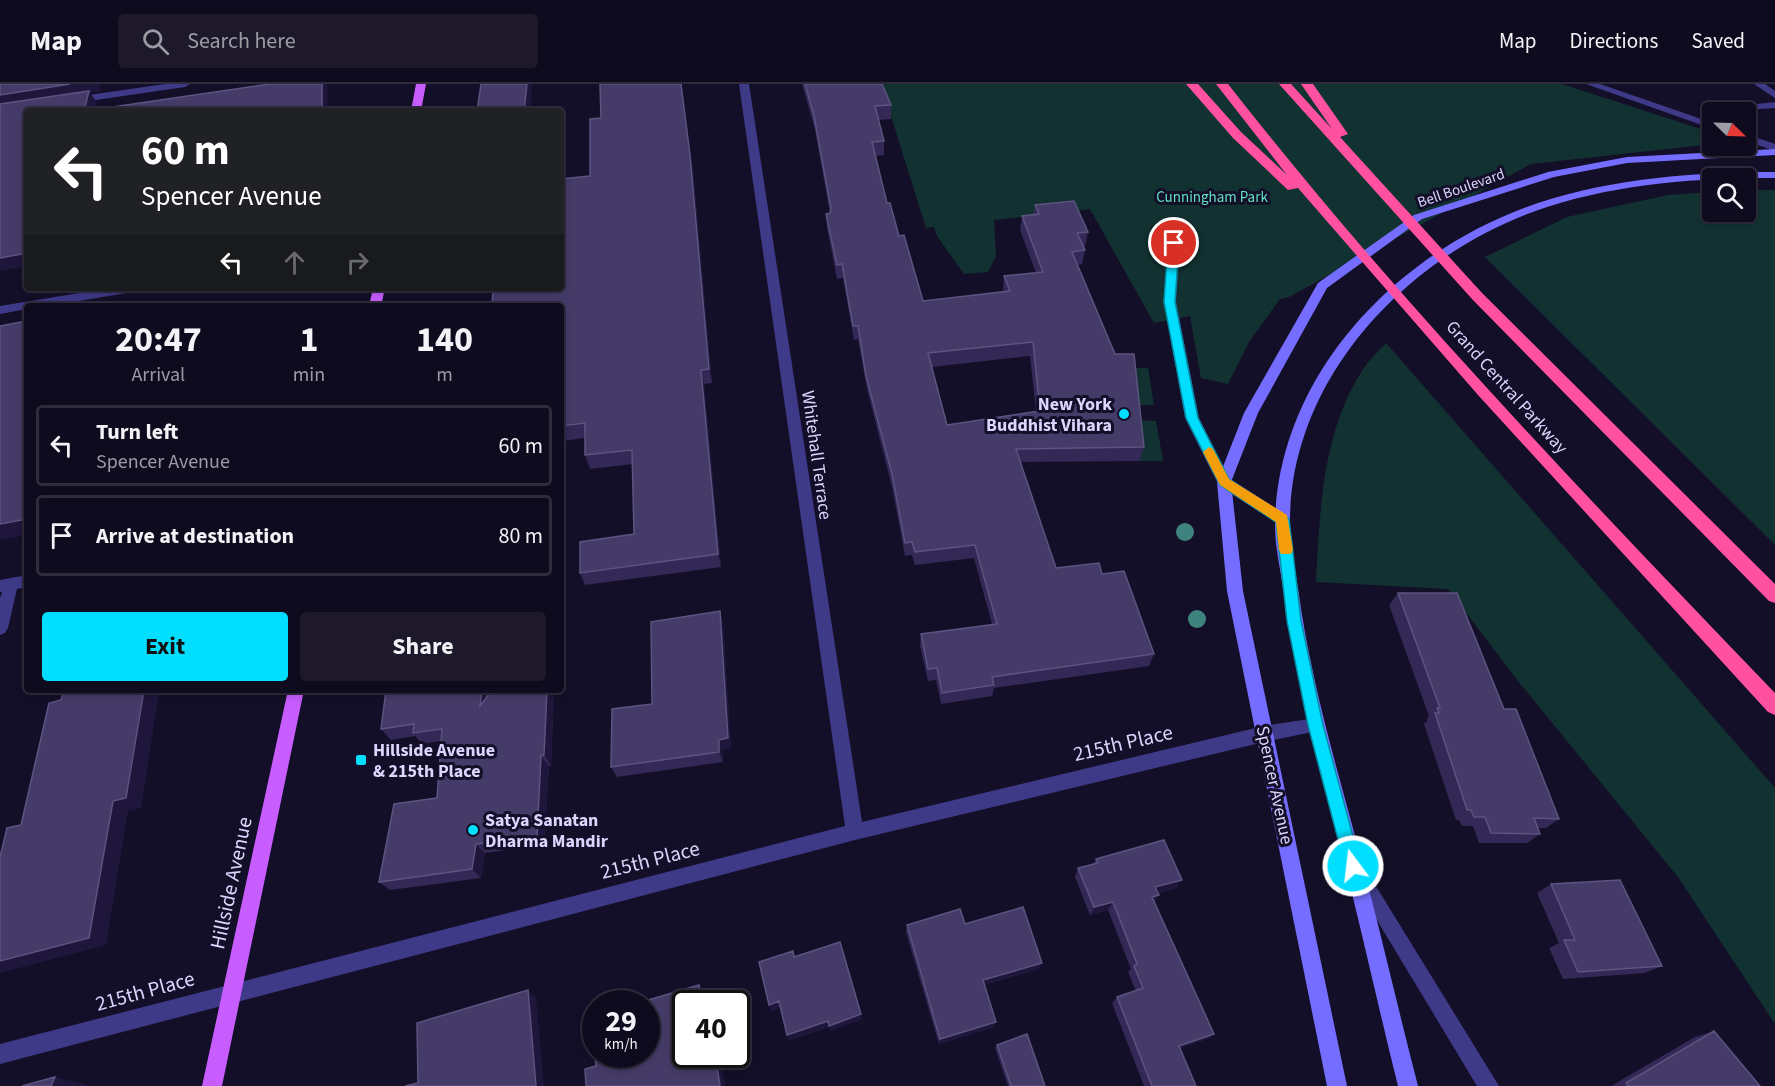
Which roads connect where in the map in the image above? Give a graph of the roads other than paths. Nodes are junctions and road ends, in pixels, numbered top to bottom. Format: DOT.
graph roads {
  1 [pos="185,84"];
  2 [pos="421,84"];
  3 [pos="744,84"];
  4 [pos="1192,84"];
  5 [pos="1222,84"];
  6 [pos="1285,84"];
  7 [pos="1307,84"];
  8 [pos="1592,84"];
  9 [pos="1759,84"];
  10 [pos="1775,95"];
  11 [pos="69,101"];
  12 [pos="1775,105"];
  13 [pos="1756,107"];
  14 [pos="417,108"];
  15 [pos="1702,114"];
  16 [pos="1684,116"];
  17 [pos="1702,122"];
  18 [pos="1756,141"];
  19 [pos="1775,150"];
  20 [pos="1775,175"];
  21 [pos="1383,195"];
  22 [pos="1335,224"];
  23 [pos="1174,243"];
  24 [pos="115,291"];
  25 [pos="42,303"];
  26 [pos="24,306"];
  27 [pos="0,310"];
  28 [pos="1224,482"];
  29 [pos="1282,519"];
  30 [pos="24,582"];
  31 [pos="6,585"];
  32 [pos="1775,596"];
  33 [pos="0,628"];
  34 [pos="295,693"];
  35 [pos="1775,706"];
  36 [pos="1316,725"];
  37 [pos="1264,734"];
  38 [pos="855,832"];
  39 [pos="1353,866"];
  40 [pos="232,993"];
  41 [pos="0,1054"];
  42 [pos="212,1086"];
  43 [pos="1337,1086"];
  44 [pos="1408,1086"];
  45 [pos="1489,1086"];
  1 -- 11 [label="street"];
  2 -- 14 [label="main road"];
  3 -- 38 [label="street, Whitehall Terrace"];
  4 -- 22 [label="highway"];
  5 -- 22 [label="highway, Grand Central Parkway"];
  6 -- 21 [label="highway"];
  7 -- 21 [label="highway"];
  8 -- 16 [label="street"];
  9 -- 10 [label="street"];
  12 -- 13 [label="street"];
  15 -- 16 [label="street"];
  16 -- 17 [label="street"];
  18 -- 19 [label="street"];
  19 -- 28 [label="street, Bell Boulevard"];
  20 -- 29 [label="street"];
  21 -- 32 [label="highway"];
  22 -- 35 [label="highway, Grand Central Parkway"];
  23 -- 28 [label="street, Spencer Avenue"];
  24 -- 25 [label="street"];
  26 -- 27 [label="street"];
  28 -- 29 [label="street"];
  28 -- 37 [label="street, Spencer Avenue"];
  29 -- 36 [label="street"];
  30 -- 31 [label="street"];
  31 -- 33 [label="street"];
  34 -- 40 [label="main road, Hillside Avenue"];
  36 -- 37 [label="street, 215th Place"];
  36 -- 39 [label="street"];
  37 -- 38 [label="street, 215th Place"];
  37 -- 43 [label="street, Spencer Avenue"];
  38 -- 40 [label="street, 215th Place"];
  39 -- 44 [label="street"];
  39 -- 45 [label="street"];
  40 -- 41 [label="street, 215th Place"];
  40 -- 42 [label="main road, Hillside Avenue"];
}
